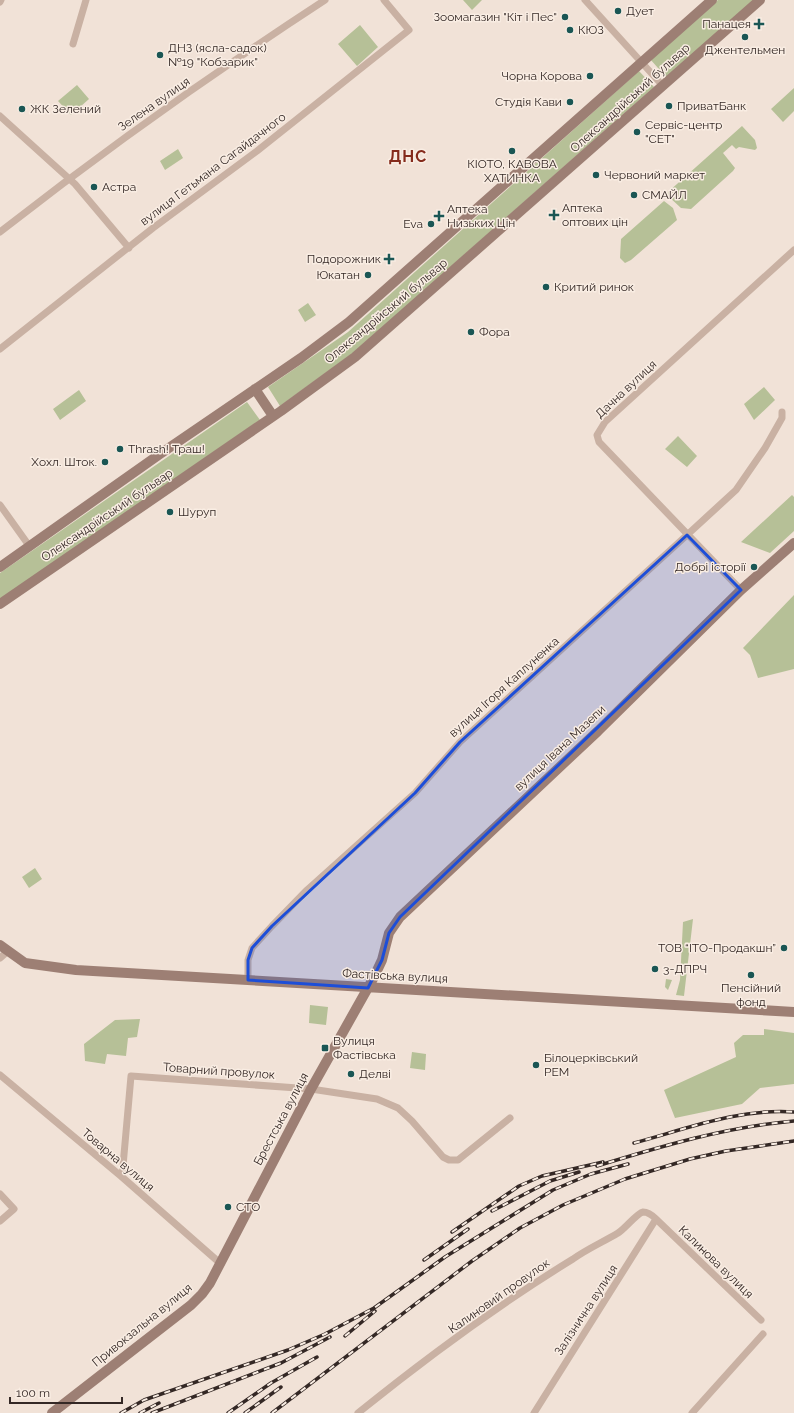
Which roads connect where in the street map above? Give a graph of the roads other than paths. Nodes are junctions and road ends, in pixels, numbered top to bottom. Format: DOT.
graph roads {
  1 [pos="86,0"];
  2 [pos="325,0"];
  3 [pos="384,0"];
  4 [pos="585,0"];
  5 [pos="712,0"];
  6 [pos="760,0"];
  7 [pos="73,44"];
  8 [pos="642,62"];
  9 [pos="663,86"];
  10 [pos="0,116"];
  11 [pos="68,178"];
  12 [pos="0,232"];
  13 [pos="129,248"];
  14 [pos="794,250"];
  15 [pos="0,349"];
  16 [pos="255,389"];
  17 [pos="782,412"];
  18 [pos="273,416"];
  19 [pos="0,504"];
  20 [pos="688,536"];
  21 [pos="794,543"];
  22 [pos="30,547"];
  23 [pos="0,567"];
  24 [pos="741,590"];
  25 [pos="0,604"];
  26 [pos="3,951"];
  27 [pos="248,980"];
  28 [pos="368,988"];
  29 [pos="794,1012"];
  30 [pos="0,1075"];
  31 [pos="311,1089"];
  32 [pos="510,1118"];
  33 [pos="122,1177"];
  34 [pos="0,1194"];
  35 [pos="656,1219"];
  36 [pos="0,1221"];
  37 [pos="220,1264"];
  38 [pos="761,1320"];
  39 [pos="763,1334"];
  40 [pos="52,1413"];
  41 [pos="358,1413"];
  42 [pos="534,1413"];
  43 [pos="692,1413"];
  1 -- 7 [label="street"];
  2 -- 11 [label="street, Зелена вулиця"];
  3 -- 13 [label="street, вулиця Гетьмана Сагайдачного"];
  4 -- 8 [label="street"];
  5 -- 8 [label="street, Олександрійський бульвар"];
  6 -- 9 [label="street, Олександрійський бульвар"];
  8 -- 9 [label="street"];
  8 -- 16 [label="street, Олександрійський бульвар"];
  9 -- 18 [label="street, Олександрійський бульвар"];
  10 -- 11 [label="street"];
  11 -- 12 [label="street, Зелена вулиця"];
  11 -- 13 [label="street"];
  13 -- 15 [label="street, вулиця Гетьмана Сагайдачного"];
  14 -- 20 [label="street, Дачна вулиця"];
  16 -- 18 [label="street"];
  16 -- 22 [label="street, Олександрійський бульвар"];
  17 -- 20 [label="street, вулиця Ігоря Каплуненка"];
  18 -- 25 [label="street, Олександрійський бульвар"];
  19 -- 22 [label="street"];
  20 -- 24 [label="street, Дачна вулиця"];
  20 -- 27 [label="street, вулиця Ігоря Каплуненка"];
  21 -- 24 [label="street, вулиця Івана Мазепи"];
  22 -- 23 [label="street, Олександрійський бульвар"];
  24 -- 28 [label="street, вулиця Івана Мазепи"];
  26 -- 27 [label="street, Фастівська вулиця"];
  27 -- 28 [label="street, Фастівська вулиця"];
  28 -- 29 [label="street, Фастівська вулиця"];
  28 -- 31 [label="street, Брестська вулиця"];
  30 -- 33 [label="street, Товарна вулиця"];
  31 -- 32 [label="street, Товарний провулок"];
  31 -- 33 [label="street, Товарний провулок"];
  31 -- 37 [label="street, Брестська вулиця"];
  33 -- 37 [label="street, Товарна вулиця"];
  34 -- 36 [label="street"];
  35 -- 38 [label="street, Калинова вулиця"];
  35 -- 41 [label="street, Калиновий провулок"];
  35 -- 42 [label="street, Залізнична вулиця"];
  37 -- 40 [label="street, Привокзальна вулиця"];
  39 -- 43 [label="street"];
}
